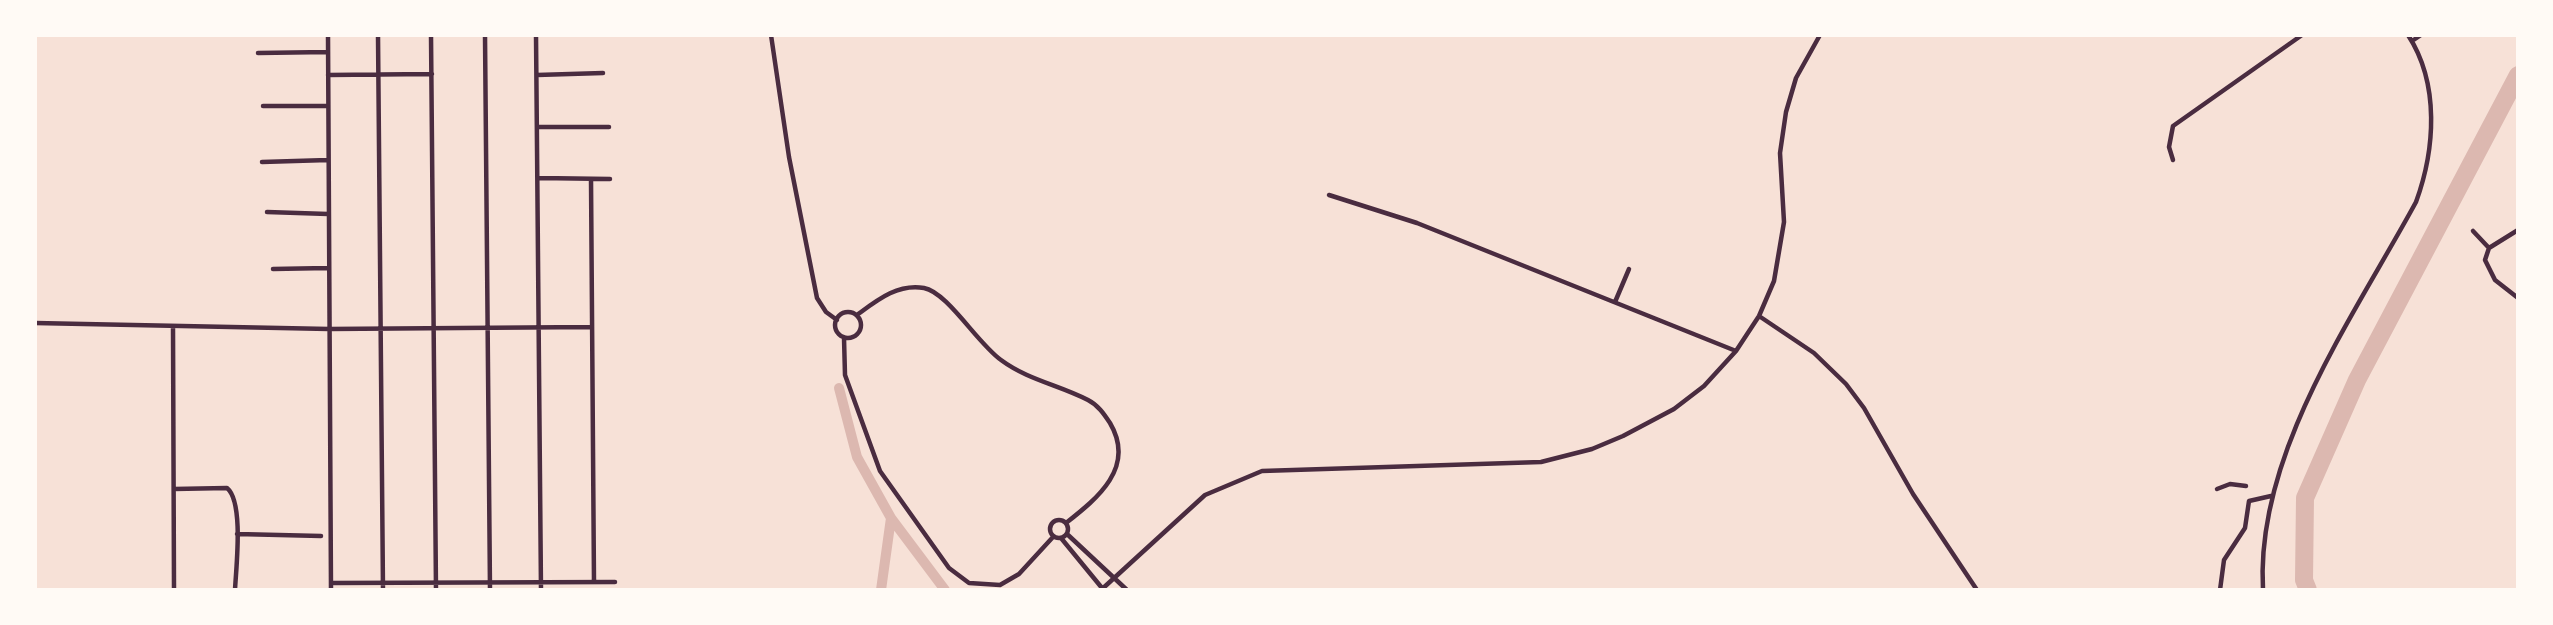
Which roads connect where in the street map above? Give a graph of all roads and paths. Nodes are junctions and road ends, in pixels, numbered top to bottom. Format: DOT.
graph roads {
  1 [pos="328,35"];
  2 [pos="378,35"];
  3 [pos="431,35"];
  4 [pos="485,35"];
  5 [pos="536,35"];
  6 [pos="771,35"];
  7 [pos="1820,35"];
  8 [pos="2302,35"];
  9 [pos="2408,35"];
  10 [pos="2421,35"];
  11 [pos="2412,41"];
  12 [pos="328,52"];
  13 [pos="258,53"];
  14 [pos="603,73"];
  15 [pos="433,74"];
  16 [pos="328,75"];
  17 [pos="379,75"];
  18 [pos="537,75"];
  19 [pos="263,106"];
  20 [pos="328,106"];
  21 [pos="538,127"];
  22 [pos="609,127"];
  23 [pos="328,160"];
  24 [pos="2173,160"];
  25 [pos="262,162"];
  26 [pos="539,178"];
  27 [pos="591,179"];
  28 [pos="610,179"];
  29 [pos="1329,195"];
  30 [pos="267,212"];
  31 [pos="328,214"];
  32 [pos="2518,230"];
  33 [pos="2473,231"];
  34 [pos="2489,248"];
  35 [pos="328,268"];
  36 [pos="273,269"];
  37 [pos="1629,269"];
  38 [pos="2518,298"];
  39 [pos="1615,302"];
  40 [pos="857,315"];
  41 [pos="1759,316"];
  42 [pos="837,320"];
  43 [pos="35,323"];
  44 [pos="173,326"];
  45 [pos="487,326"];
  46 [pos="541,326"];
  47 [pos="434,327"];
  48 [pos="592,327"];
  49 [pos="329,329"];
  50 [pos="380,329"];
  51 [pos="844,338"];
  52 [pos="1736,351"];
  53 [pos="2246,486"];
  54 [pos="174,489"];
  55 [pos="2217,489"];
  56 [pos="2271,496"];
  57 [pos="1066,523"];
  58 [pos="237,534"];
  59 [pos="1067,534"];
  60 [pos="321,536"];
  61 [pos="1053,537"];
  62 [pos="1061,538"];
  63 [pos="1088,553"];
  64 [pos="1080,562"];
  65 [pos="1114,577"];
  66 [pos="435,582"];
  67 [pos="490,582"];
  68 [pos="541,582"];
  69 [pos="594,582"];
  70 [pos="615,582"];
  71 [pos="331,583"];
  72 [pos="383,583"];
  73 [pos="1101,589"];
  74 [pos="174,590"];
  75 [pos="235,590"];
  76 [pos="331,590"];
  77 [pos="383,590"];
  78 [pos="436,590"];
  79 [pos="490,590"];
  80 [pos="541,590"];
  81 [pos="1127,590"];
  82 [pos="1977,590"];
  83 [pos="2220,590"];
  84 [pos="2263,590"];
  1 -- 12 [label="street"];
  2 -- 17 [label="street"];
  3 -- 15 [label="street"];
  4 -- 45 [label="street"];
  5 -- 18 [label="street"];
  6 -- 42 [label="street"];
  7 -- 41 [label="street"];
  8 -- 24 [label="street"];
  9 -- 11 [label="street"];
  10 -- 11 [label="street"];
  11 -- 56 [label="street"];
  12 -- 13 [label="street"];
  12 -- 16 [label="street"];
  14 -- 18 [label="street"];
  15 -- 17 [label="street"];
  15 -- 47 [label="street"];
  16 -- 17 [label="street"];
  16 -- 20 [label="street"];
  17 -- 50 [label="street"];
  18 -- 21 [label="street"];
  19 -- 20 [label="street"];
  20 -- 23 [label="street"];
  21 -- 22 [label="street"];
  21 -- 26 [label="street"];
  23 -- 25 [label="street"];
  23 -- 31 [label="street"];
  26 -- 27 [label="street"];
  26 -- 46 [label="street"];
  27 -- 28 [label="street"];
  27 -- 48 [label="street"];
  29 -- 39 [label="street"];
  30 -- 31 [label="street"];
  31 -- 35 [label="street"];
  32 -- 34 [label="street"];
  33 -- 34 [label="street"];
  34 -- 38 [label="street"];
  35 -- 36 [label="street"];
  35 -- 49 [label="street"];
  37 -- 39 [label="street"];
  39 -- 52 [label="street"];
  40 -- 42 [label="street"];
  40 -- 51 [label="street"];
  40 -- 57 [label="street"];
  41 -- 52 [label="street"];
  41 -- 82 [label="street"];
  42 -- 51 [label="street"];
  43 -- 44 [label="street"];
  44 -- 49 [label="street"];
  44 -- 54 [label="street"];
  45 -- 46 [label="street"];
  45 -- 47 [label="street"];
  45 -- 67 [label="street"];
  46 -- 48 [label="street"];
  46 -- 68 [label="street"];
  47 -- 50 [label="street"];
  47 -- 66 [label="street"];
  48 -- 69 [label="street"];
  49 -- 50 [label="street"];
  49 -- 71 [label="street"];
  50 -- 72 [label="street"];
  51 -- 61 [label="street"];
  52 -- 65 [label="street"];
  53 -- 55 [label="street"];
  54 -- 58 [label="street"];
  54 -- 74 [label="street"];
  56 -- 83 [label="street"];
  56 -- 84 [label="street"];
  57 -- 59 [label="street"];
  57 -- 61 [label="street"];
  58 -- 60 [label="street"];
  58 -- 75 [label="street"];
  59 -- 62 [label="street"];
  59 -- 63 [label="street"];
  61 -- 62 [label="street"];
  62 -- 64 [label="street"];
  63 -- 64 [label="street"];
  63 -- 65 [label="street"];
  64 -- 73 [label="street"];
  65 -- 73 [label="street"];
  65 -- 81 [label="street"];
  66 -- 67 [label="street"];
  66 -- 72 [label="street"];
  66 -- 78 [label="street"];
  67 -- 68 [label="street"];
  67 -- 79 [label="street"];
  68 -- 69 [label="street"];
  68 -- 80 [label="street"];
  69 -- 70 [label="street"];
  71 -- 72 [label="street"];
  71 -- 76 [label="street"];
  72 -- 77 [label="street"];
}
